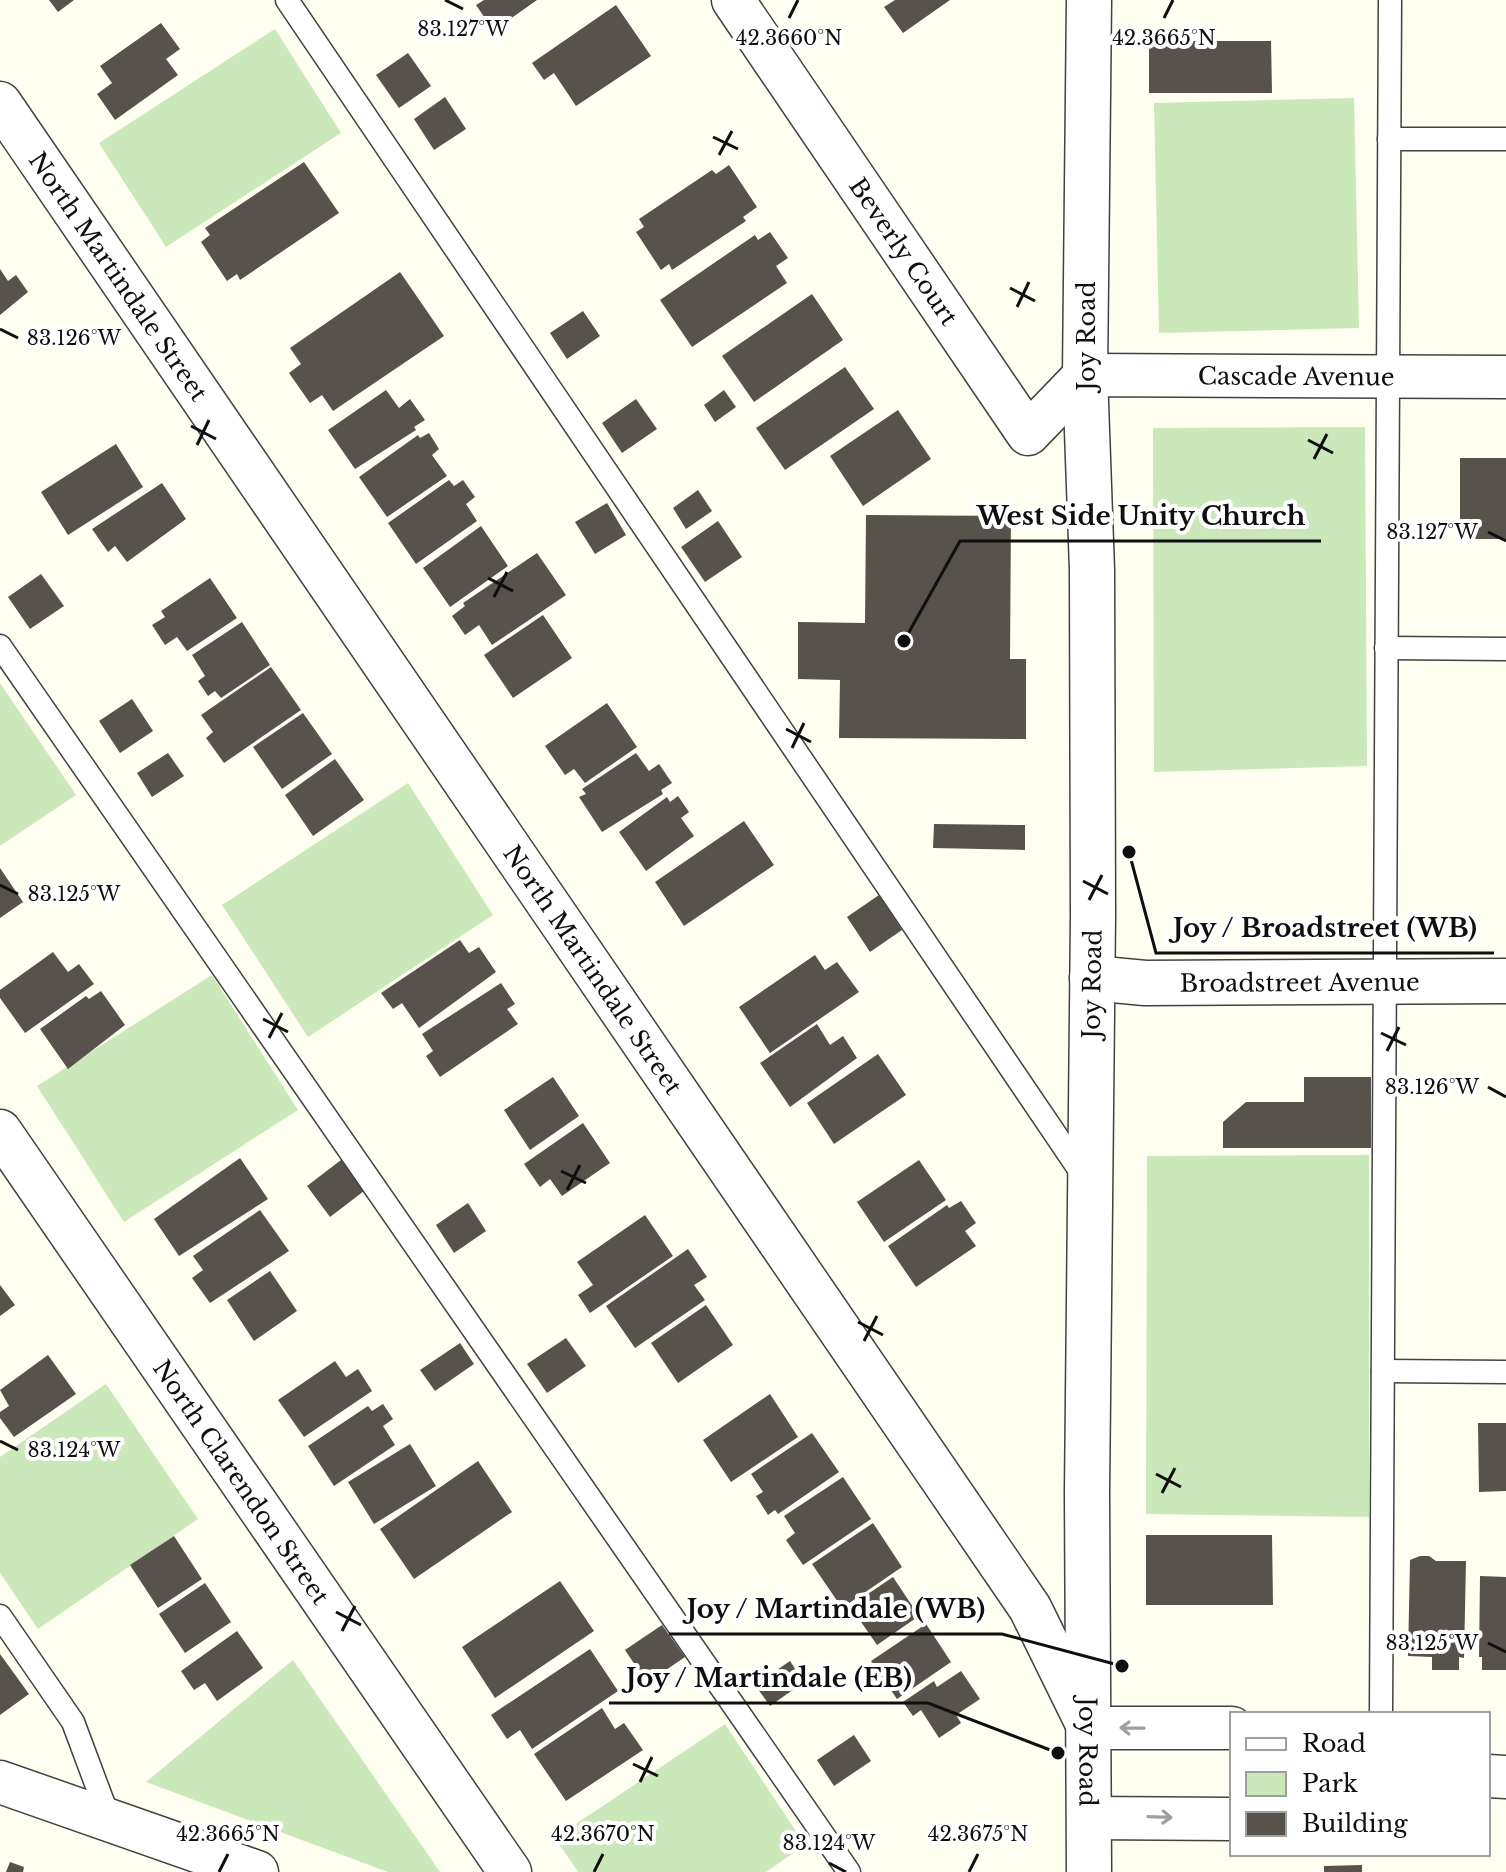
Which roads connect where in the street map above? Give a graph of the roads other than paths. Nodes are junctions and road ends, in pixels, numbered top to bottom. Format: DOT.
graph roads {
  1 [pos="287,0"];
  2 [pos="733,0"];
  3 [pos="1089,0"];
  4 [pos="1390,0"];
  5 [pos="0,103"];
  6 [pos="1389,139"];
  7 [pos="1506,139"];
  8 [pos="1085,375"];
  9 [pos="1388,376"];
  10 [pos="1506,377"];
  11 [pos="0,646"];
  12 [pos="1386,648"];
  13 [pos="1506,649"];
  14 [pos="1092,978"];
  15 [pos="1385,980"];
  16 [pos="1506,981"];
  17 [pos="0,1131"];
  18 [pos="1090,1184"];
  19 [pos="1383,1371"];
  20 [pos="1506,1372"];
  21 [pos="0,1616"];
  22 [pos="1381,1712"];
  23 [pos="1089,1728"];
  24 [pos="1230,1728"];
  25 [pos="0,1782"];
  26 [pos="1089,1818"];
  27 [pos="1230,1819"];
  28 [pos="110,1821"];
  29 [pos="257,1872"];
  30 [pos="510,1872"];
  31 [pos="849,1872"];
  32 [pos="1089,1872"];
  1 -- 18 [label="lane"];
  2 -- 8 [label="street, Beverly Court"];
  3 -- 8 [label="street, Joy Road"];
  4 -- 6 [label="lane"];
  5 -- 23 [label="street, North Martindale Street"];
  6 -- 7 [label="lane"];
  6 -- 9 [label="lane"];
  8 -- 9 [label="street, Cascade Avenue"];
  8 -- 14 [label="street, Joy Road"];
  9 -- 10 [label="street, Cascade Avenue"];
  9 -- 12 [label="lane"];
  11 -- 31 [label="lane"];
  12 -- 13 [label="lane"];
  12 -- 15 [label="lane"];
  14 -- 15 [label="street, Broadstreet Avenue"];
  14 -- 18 [label="street, Joy Road"];
  15 -- 16 [label="street, Broadstreet Avenue"];
  15 -- 19 [label="lane"];
  17 -- 30 [label="street, North Clarendon Street"];
  18 -- 23 [label="street, Joy Road"];
  19 -- 20 [label="lane"];
  19 -- 22 [label="lane"];
  21 -- 28 [label="lane"];
  24 -- 23 [label="street, one-way"];
  23 -- 26 [label="street, Joy Road"];
  25 -- 28 [label="street"];
  26 -- 27 [label="street, one-way"];
  26 -- 32 [label="street, Joy Road"];
  28 -- 29 [label="street"];
}
